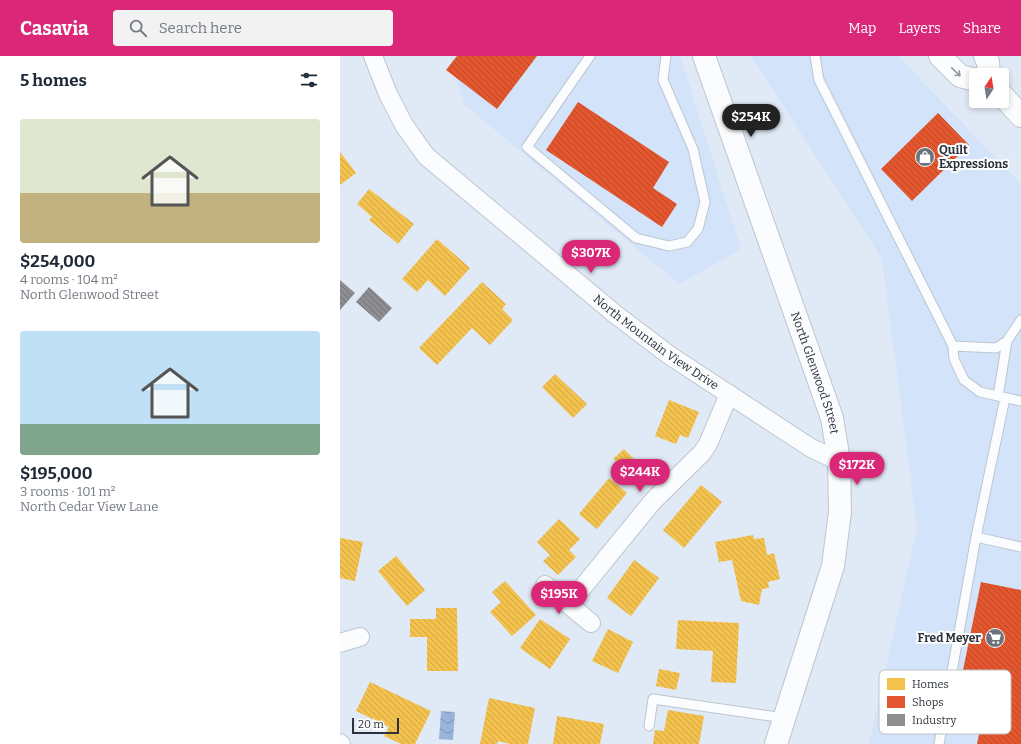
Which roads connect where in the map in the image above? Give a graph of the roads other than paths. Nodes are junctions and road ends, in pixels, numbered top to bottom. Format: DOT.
graph roads {
  1 [pos="373,56"];
  2 [pos="590,56"];
  3 [pos="666,56"];
  4 [pos="704,56"];
  5 [pos="815,56"];
  6 [pos="940,56"];
  7 [pos="985,56"];
  8 [pos="988,68"];
  9 [pos="969,78"];
  10 [pos="1009,103"];
  11 [pos="1021,116"];
  12 [pos="1021,320"];
  13 [pos="1007,341"];
  14 [pos="953,346"];
  15 [pos="729,394"];
  16 [pos="1002,397"];
  17 [pos="1021,401"];
  18 [pos="839,461"];
  19 [pos="976,537"];
  20 [pos="1021,547"];
  21 [pos="545,585"];
  22 [pos="569,604"];
  23 [pos="591,623"];
  24 [pos="360,637"];
  25 [pos="340,643"];
  26 [pos="952,670"];
  27 [pos="784,718"];
  28 [pos="648,726"];
  29 [pos="941,734"];
  30 [pos="776,744"];
  31 [pos="939,744"];
  1 -- 15 [label="street, North Mountain View Drive"];
  2 -- 3 [label="lane"];
  4 -- 18 [label="main road, North Glenwood Street"];
  5 -- 14 [label="lane"];
  6 -- 9 [label="main road, one-way"];
  7 -- 8 [label="main road"];
  10 -- 11 [label="main road"];
  12 -- 13 [label="lane"];
  13 -- 14 [label="lane"];
  13 -- 16 [label="lane"];
  14 -- 16 [label="lane"];
  15 -- 18 [label="street, North Mountain View Drive"];
  15 -- 22 [label="street"];
  16 -- 17 [label="lane"];
  16 -- 19 [label="lane"];
  18 -- 27 [label="main road, North Glenwood Street"];
  19 -- 20 [label="lane"];
  19 -- 26 [label="lane"];
  21 -- 22 [label="street"];
  22 -- 23 [label="street"];
  24 -- 25 [label="street"];
  27 -- 28 [label="lane"];
  27 -- 30 [label="main road, North Glenwood Street"];
  29 -- 31 [label="lane"];
}
